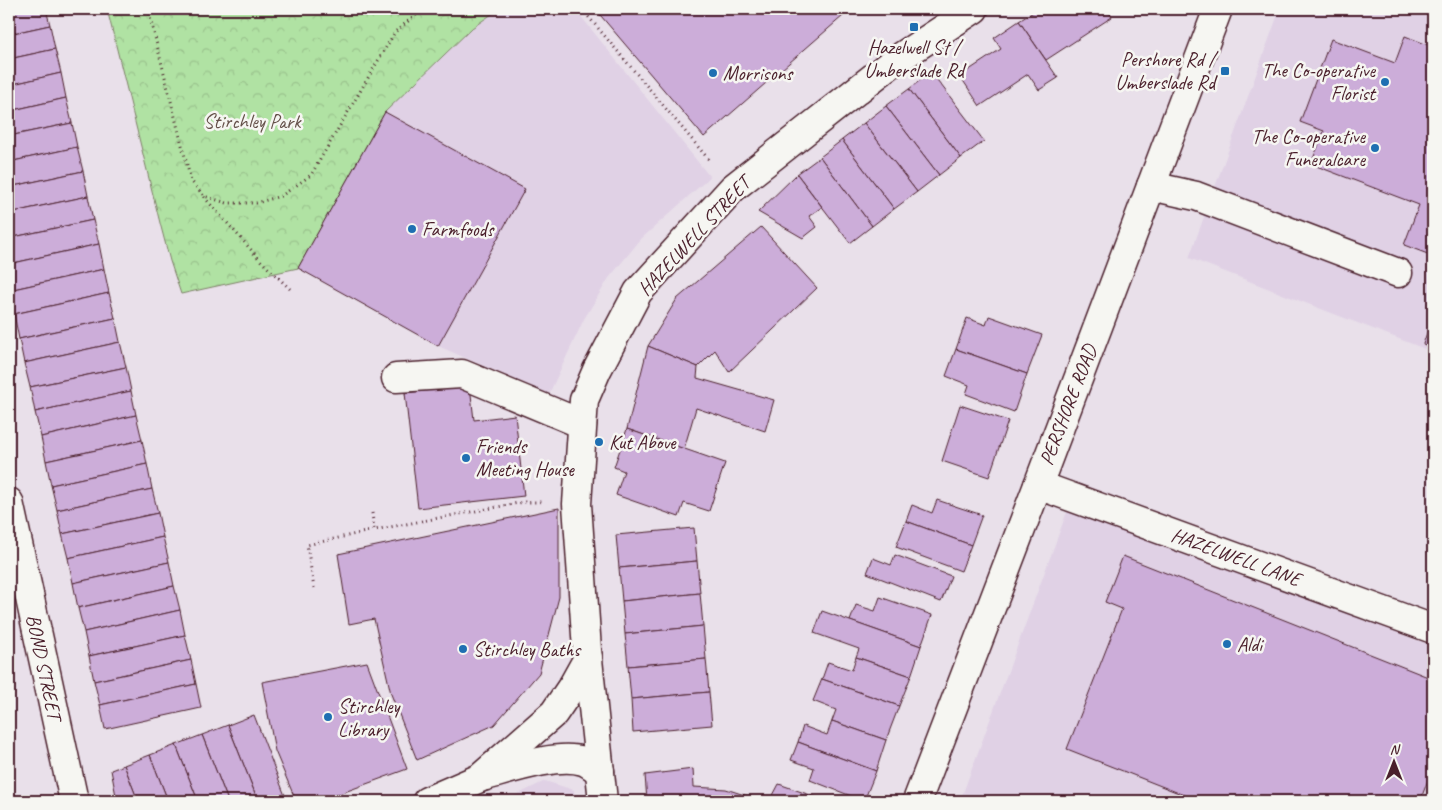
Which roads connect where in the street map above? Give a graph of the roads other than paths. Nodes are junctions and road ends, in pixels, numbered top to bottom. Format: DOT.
graph roads {
  1 [pos="974,9"];
  2 [pos="1218,9"];
  3 [pos="1151,186"];
  4 [pos="1398,273"];
  5 [pos="396,378"];
  6 [pos="582,424"];
  7 [pos="1038,485"];
  8 [pos="9,502"];
  9 [pos="1433,629"];
  10 [pos="588,658"];
  11 [pos="600,771"];
  12 [pos="480,778"];
  13 [pos="74,801"];
  14 [pos="427,801"];
  15 [pos="603,801"];
  16 [pos="917,801"];
  1 -- 6 [label="main road, HAZELWELL STREET"];
  2 -- 3 [label="main road, PERSHORE ROAD"];
  3 -- 4 [label="main road"];
  3 -- 7 [label="main road, PERSHORE ROAD"];
  5 -- 6 [label="main road"];
  6 -- 10 [label="main road, HAZELWELL STREET"];
  7 -- 9 [label="main road, HAZELWELL LANE"];
  7 -- 16 [label="main road, PERSHORE ROAD"];
  8 -- 13 [label="main road, BOND STREET"];
  10 -- 11 [label="main road, HAZELWELL STREET"];
  10 -- 12 [label="main road"];
  11 -- 12 [label="main road"];
  11 -- 15 [label="main road, HAZELWELL STREET"];
  12 -- 14 [label="main road"];
}
